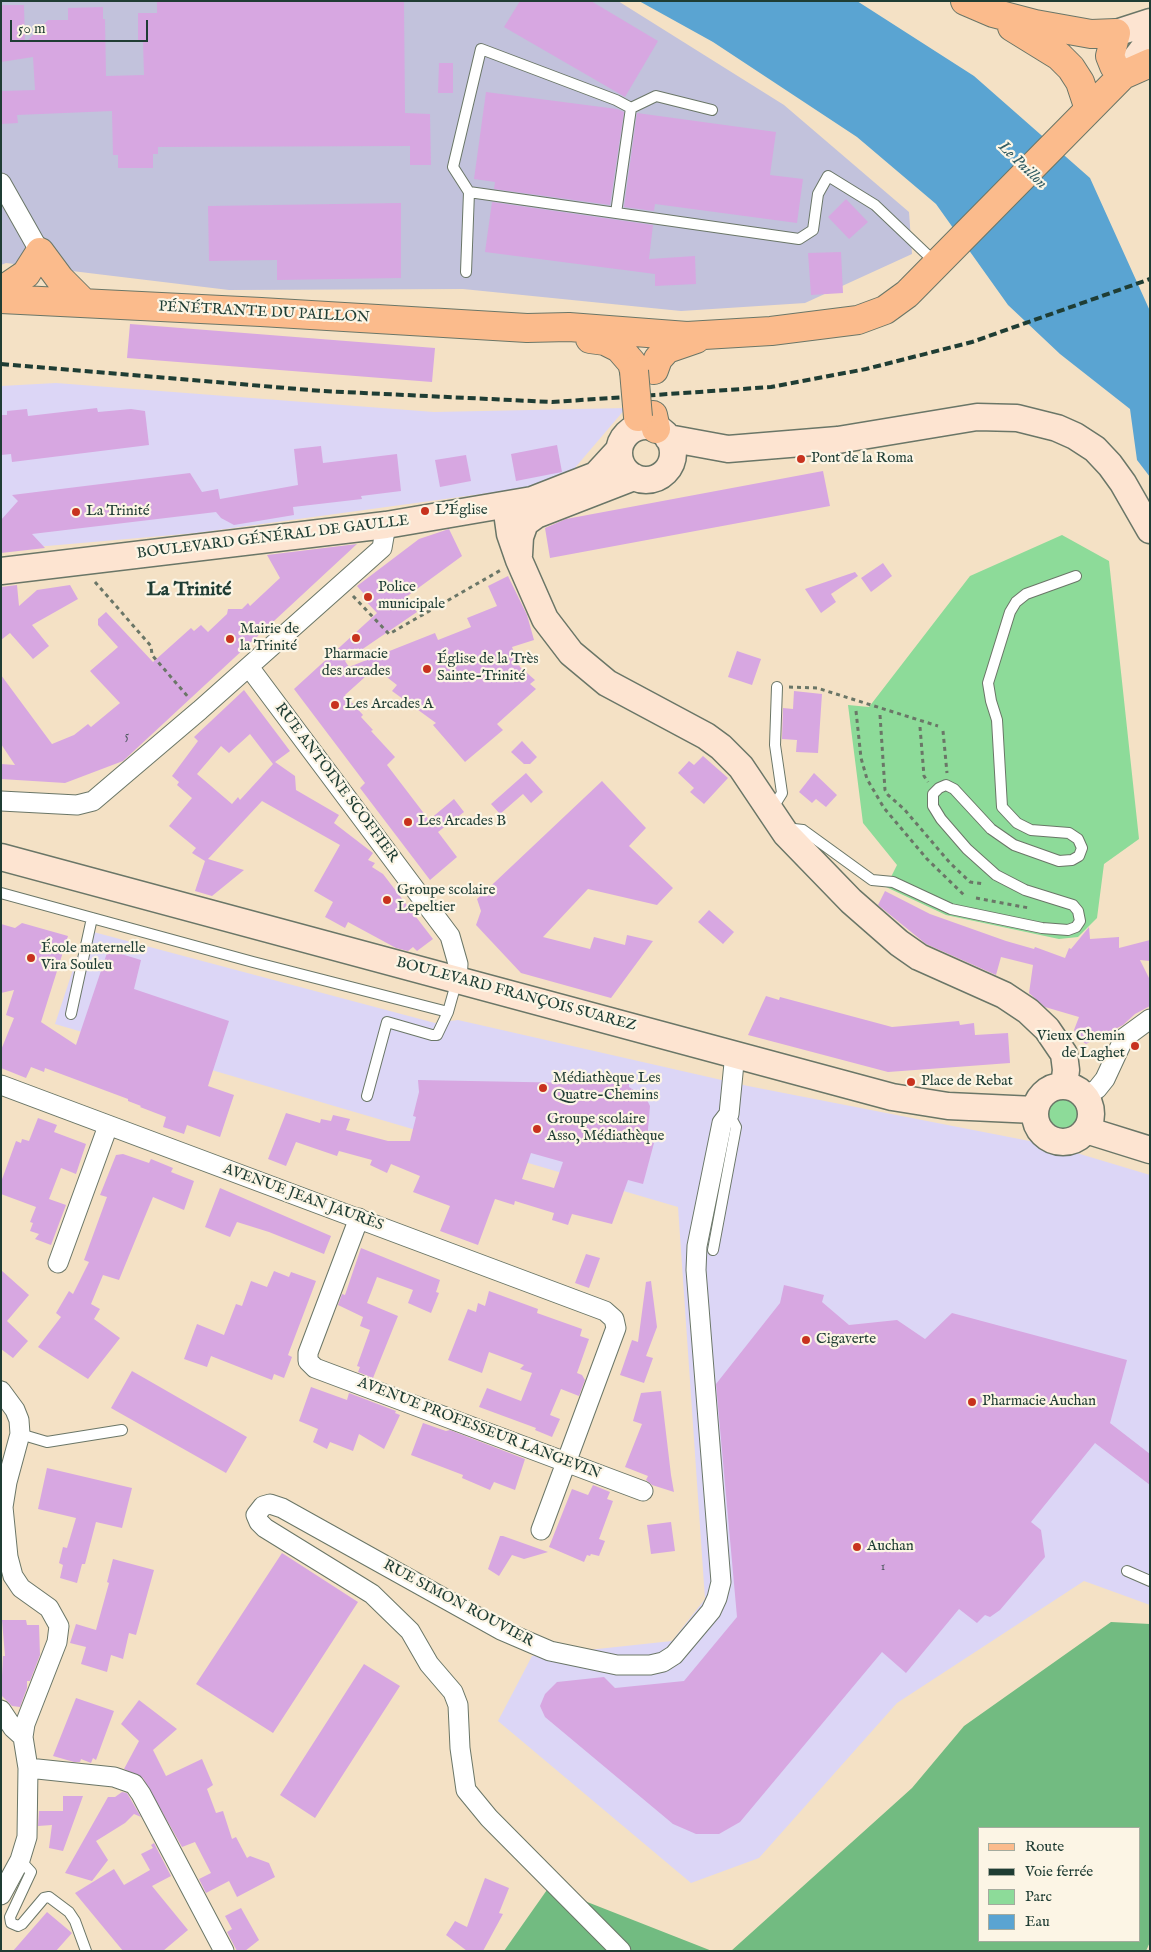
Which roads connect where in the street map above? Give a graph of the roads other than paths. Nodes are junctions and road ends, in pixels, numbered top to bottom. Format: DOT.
graph roads {
  1 [pos="965,1"];
  2 [pos="993,13"];
  3 [pos="1150,22"];
  4 [pos="1116,33"];
  5 [pos="1150,40"];
  6 [pos="1150,62"];
  7 [pos="1123,75"];
  8 [pos="631,108"];
  9 [pos="1089,109"];
  10 [pos="712,110"];
  11 [pos="1,183"];
  12 [pos="468,192"];
  13 [pos="7,204"];
  14 [pos="616,213"];
  15 [pos="40,252"];
  16 [pos="942,260"];
  17 [pos="466,272"];
  18 [pos="1,291"];
  19 [pos="1,300"];
  20 [pos="84,303"];
  21 [pos="527,328"];
  22 [pos="709,336"];
  23 [pos="644,370"];
  24 [pos="651,425"];
  25 [pos="728,449"];
  26 [pos="619,450"];
  27 [pos="664,473"];
  28 [pos="634,477"];
  29 [pos="506,505"];
  30 [pos="386,525"];
  31 [pos="1150,530"];
  32 [pos="519,560"];
  33 [pos="1,571"];
  34 [pos="1076,576"];
  35 [pos="249,667"];
  36 [pos="777,687"];
  37 [pos="1,801"];
  38 [pos="766,804"];
  39 [pos="786,834"];
  40 [pos="1,856"];
  41 [pos="1,893"];
  42 [pos="92,918"];
  43 [pos="458,980"];
  44 [pos="448,1012"];
  45 [pos="71,1014"];
  46 [pos="1150,1019"];
  47 [pos="735,1053"];
  48 [pos="1,1085"];
  49 [pos="1074,1091"];
  50 [pos="367,1096"];
  51 [pos="1036,1110"];
  52 [pos="108,1126"];
  53 [pos="1086,1130"];
  54 [pos="1150,1150"];
  55 [pos="359,1218"];
  56 [pos="58,1263"];
  57 [pos="1,1392"];
  58 [pos="122,1430"];
  59 [pos="20,1434"];
  60 [pos="567,1462"];
  61 [pos="643,1491"];
  62 [pos="541,1530"];
  63 [pos="1127,1571"];
  64 [pos="1150,1581"];
  65 [pos="1,1710"];
  66 [pos="23,1737"];
  67 [pos="28,1768"];
  68 [pos="20,1860"];
  69 [pos="1,1895"];
  70 [pos="86,1951"];
  71 [pos="224,1951"];
  72 [pos="621,1951"];
  1 -- 2 [label="main road"];
  2 -- 4 [label="main road"];
  2 -- 9 [label="main road"];
  3 -- 4 [label="street"];
  4 -- 7 [label="main road"];
  5 -- 7 [label="street"];
  6 -- 7 [label="main road"];
  7 -- 9 [label="main road"];
  8 -- 10 [label="lane"];
  8 -- 12 [label="lane"];
  8 -- 14 [label="lane"];
  9 -- 16 [label="main road"];
  11 -- 13 [label="street"];
  12 -- 14 [label="lane"];
  12 -- 17 [label="lane"];
  13 -- 15 [label="street"];
  14 -- 16 [label="lane"];
  15 -- 18 [label="main road"];
  15 -- 20 [label="main road"];
  16 -- 22 [label="main road"];
  19 -- 20 [label="main road, PÉNÉTRANTE DU PAILLON"];
  20 -- 21 [label="main road, PÉNÉTRANTE DU PAILLON"];
  21 -- 22 [label="main road"];
  21 -- 23 [label="main road"];
  22 -- 23 [label="main road"];
  23 -- 24 [label="main road"];
  24 -- 25 [label="street"];
  24 -- 26 [label="street"];
  24 -- 27 [label="street"];
  25 -- 27 [label="street"];
  25 -- 31 [label="street"];
  26 -- 28 [label="street"];
  26 -- 29 [label="street, BOULEVARD GÉNÉRAL DE GAULLE"];
  27 -- 28 [label="street"];
  28 -- 32 [label="street"];
  29 -- 30 [label="street, BOULEVARD GÉNÉRAL DE GAULLE"];
  29 -- 32 [label="street"];
  30 -- 33 [label="street, BOULEVARD GÉNÉRAL DE GAULLE"];
  30 -- 35 [label="street"];
  32 -- 38 [label="street"];
  34 -- 39 [label="lane"];
  35 -- 37 [label="street"];
  35 -- 43 [label="street, RUE ANTOINE SCOFFIER"];
  36 -- 38 [label="lane"];
  38 -- 39 [label="street"];
  39 -- 49 [label="street"];
  40 -- 43 [label="street, BOULEVARD FRANÇOIS SUAREZ"];
  41 -- 42 [label="lane"];
  42 -- 44 [label="lane"];
  42 -- 45 [label="lane"];
  43 -- 44 [label="lane"];
  43 -- 47 [label="street, BOULEVARD FRANÇOIS SUAREZ"];
  44 -- 50 [label="lane"];
  46 -- 49 [label="street"];
  47 -- 51 [label="street, BOULEVARD FRANÇOIS SUAREZ"];
  47 -- 72 [label="street, RUE SIMON ROUVIER"];
  48 -- 52 [label="street, AVENUE JEAN JAURÈS"];
  49 -- 51 [label="street"];
  49 -- 53 [label="street"];
  51 -- 53 [label="street"];
  52 -- 55 [label="street, AVENUE JEAN JAURÈS"];
  52 -- 56 [label="street"];
  53 -- 54 [label="street"];
  55 -- 60 [label="street, AVENUE JEAN JAURÈS"];
  55 -- 60 [label="street, AVENUE PROFESSEUR LANGEVIN"];
  57 -- 59 [label="street"];
  58 -- 59 [label="lane"];
  59 -- 66 [label="street"];
  60 -- 61 [label="street, AVENUE PROFESSEUR LANGEVIN"];
  60 -- 62 [label="street"];
  63 -- 64 [label="lane"];
  65 -- 66 [label="street"];
  66 -- 67 [label="street"];
  67 -- 68 [label="street"];
  67 -- 71 [label="street"];
  68 -- 69 [label="street"];
  68 -- 70 [label="lane"];
}
